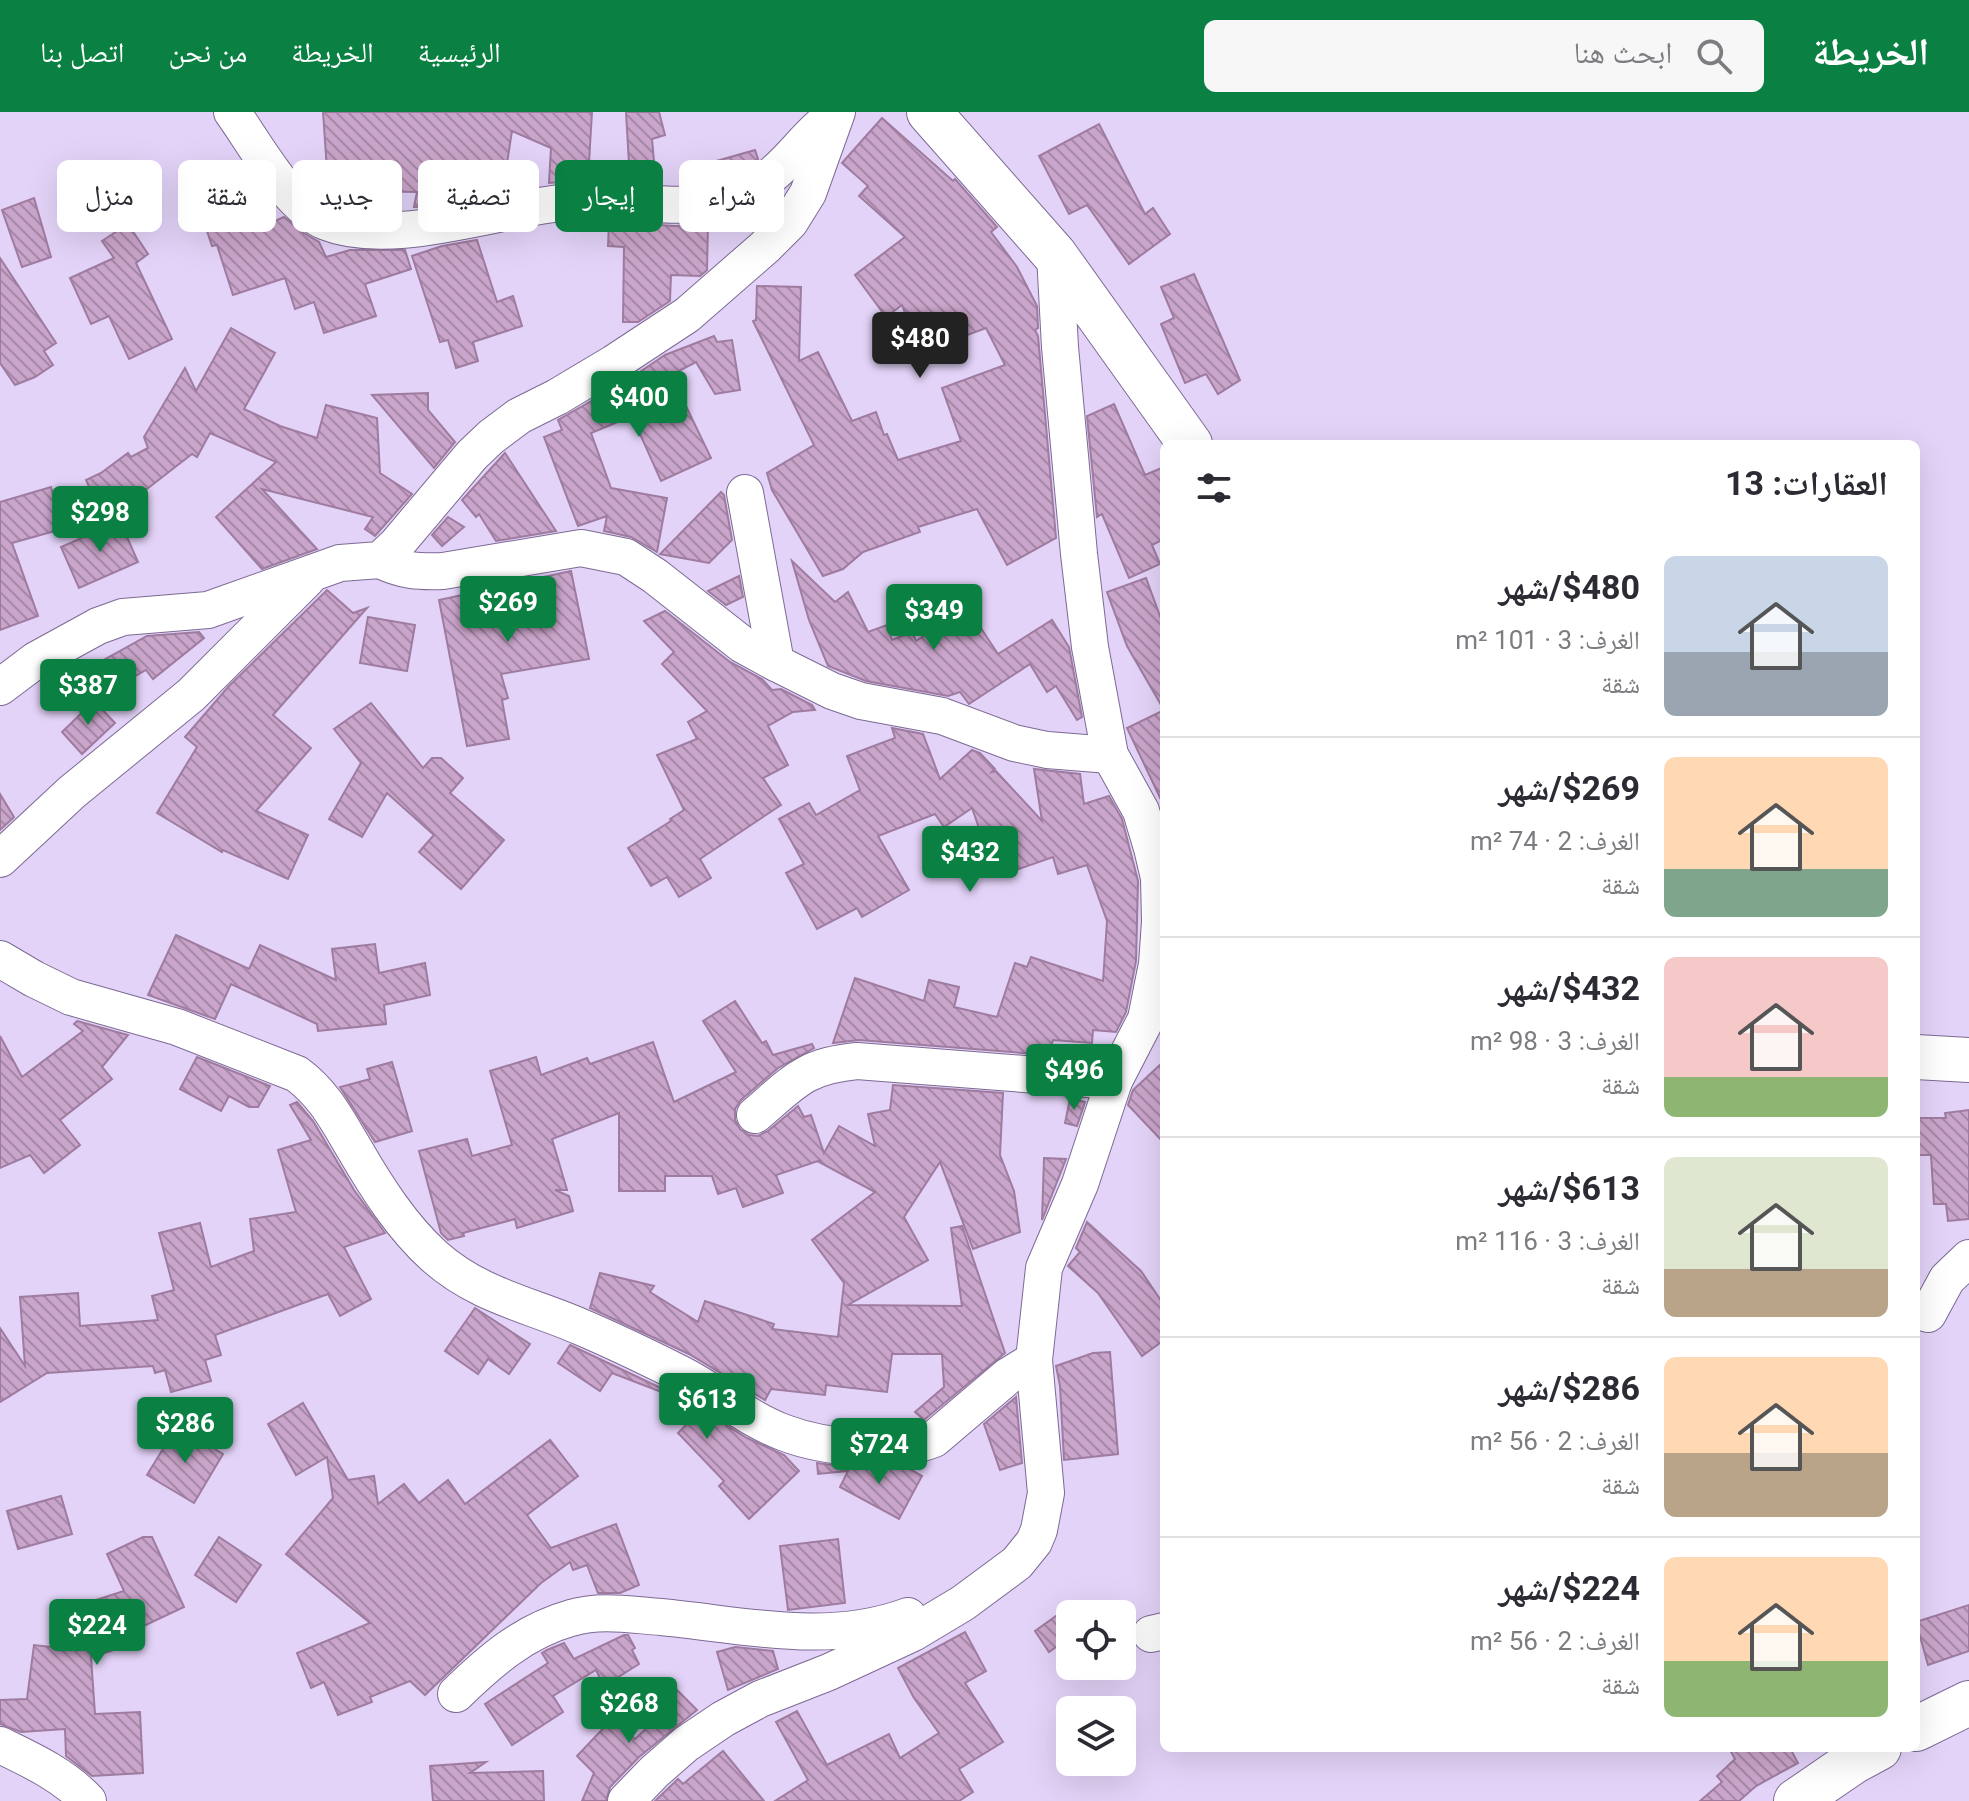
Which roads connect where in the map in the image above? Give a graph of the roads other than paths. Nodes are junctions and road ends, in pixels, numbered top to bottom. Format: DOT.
graph roads {
  1 [pos="232,112"];
  2 [pos="929,112"];
  3 [pos="836,113"];
  4 [pos="1055,255"];
  5 [pos="1187,440"];
  6 [pos="745,493"];
  7 [pos="380,560"];
  8 [pos="314,572"];
  9 [pos="776,663"];
  10 [pos="0,687"];
  11 [pos="1110,755"];
  12 [pos="0,859"];
  13 [pos="0,959"];
  14 [pos="1156,1003"];
  15 [pos="1920,1057"];
  16 [pos="1969,1060"];
  17 [pos="1114,1081"];
  18 [pos="755,1115"];
  19 [pos="1969,1258"];
  20 [pos="1920,1311"];
  21 [pos="1034,1360"];
  22 [pos="970,1597"];
  23 [pos="456,1694"];
  24 [pos="1969,1703"];
  25 [pos="1920,1727"];
  26 [pos="0,1745"];
  27 [pos="1872,1752"];
  28 [pos="88,1801"];
  29 [pos="626,1801"];
  30 [pos="1796,1801"];
  1 -- 3 [label="street"];
  2 -- 4 [label="main road"];
  3 -- 7 [label="street"];
  4 -- 5 [label="main road"];
  4 -- 11 [label="street"];
  6 -- 9 [label="street"];
  7 -- 8 [label="street"];
  7 -- 9 [label="street"];
  8 -- 10 [label="street"];
  8 -- 12 [label="street"];
  9 -- 11 [label="street"];
  11 -- 14 [label="street"];
  13 -- 21 [label="street"];
  14 -- 17 [label="street"];
  15 -- 16 [label="main road"];
  17 -- 18 [label="street"];
  17 -- 21 [label="street"];
  19 -- 20 [label="street"];
  21 -- 22 [label="street"];
  22 -- 23 [label="street"];
  22 -- 29 [label="street"];
  24 -- 25 [label="main road"];
  26 -- 28 [label="street"];
  27 -- 30 [label="main road"];
}
